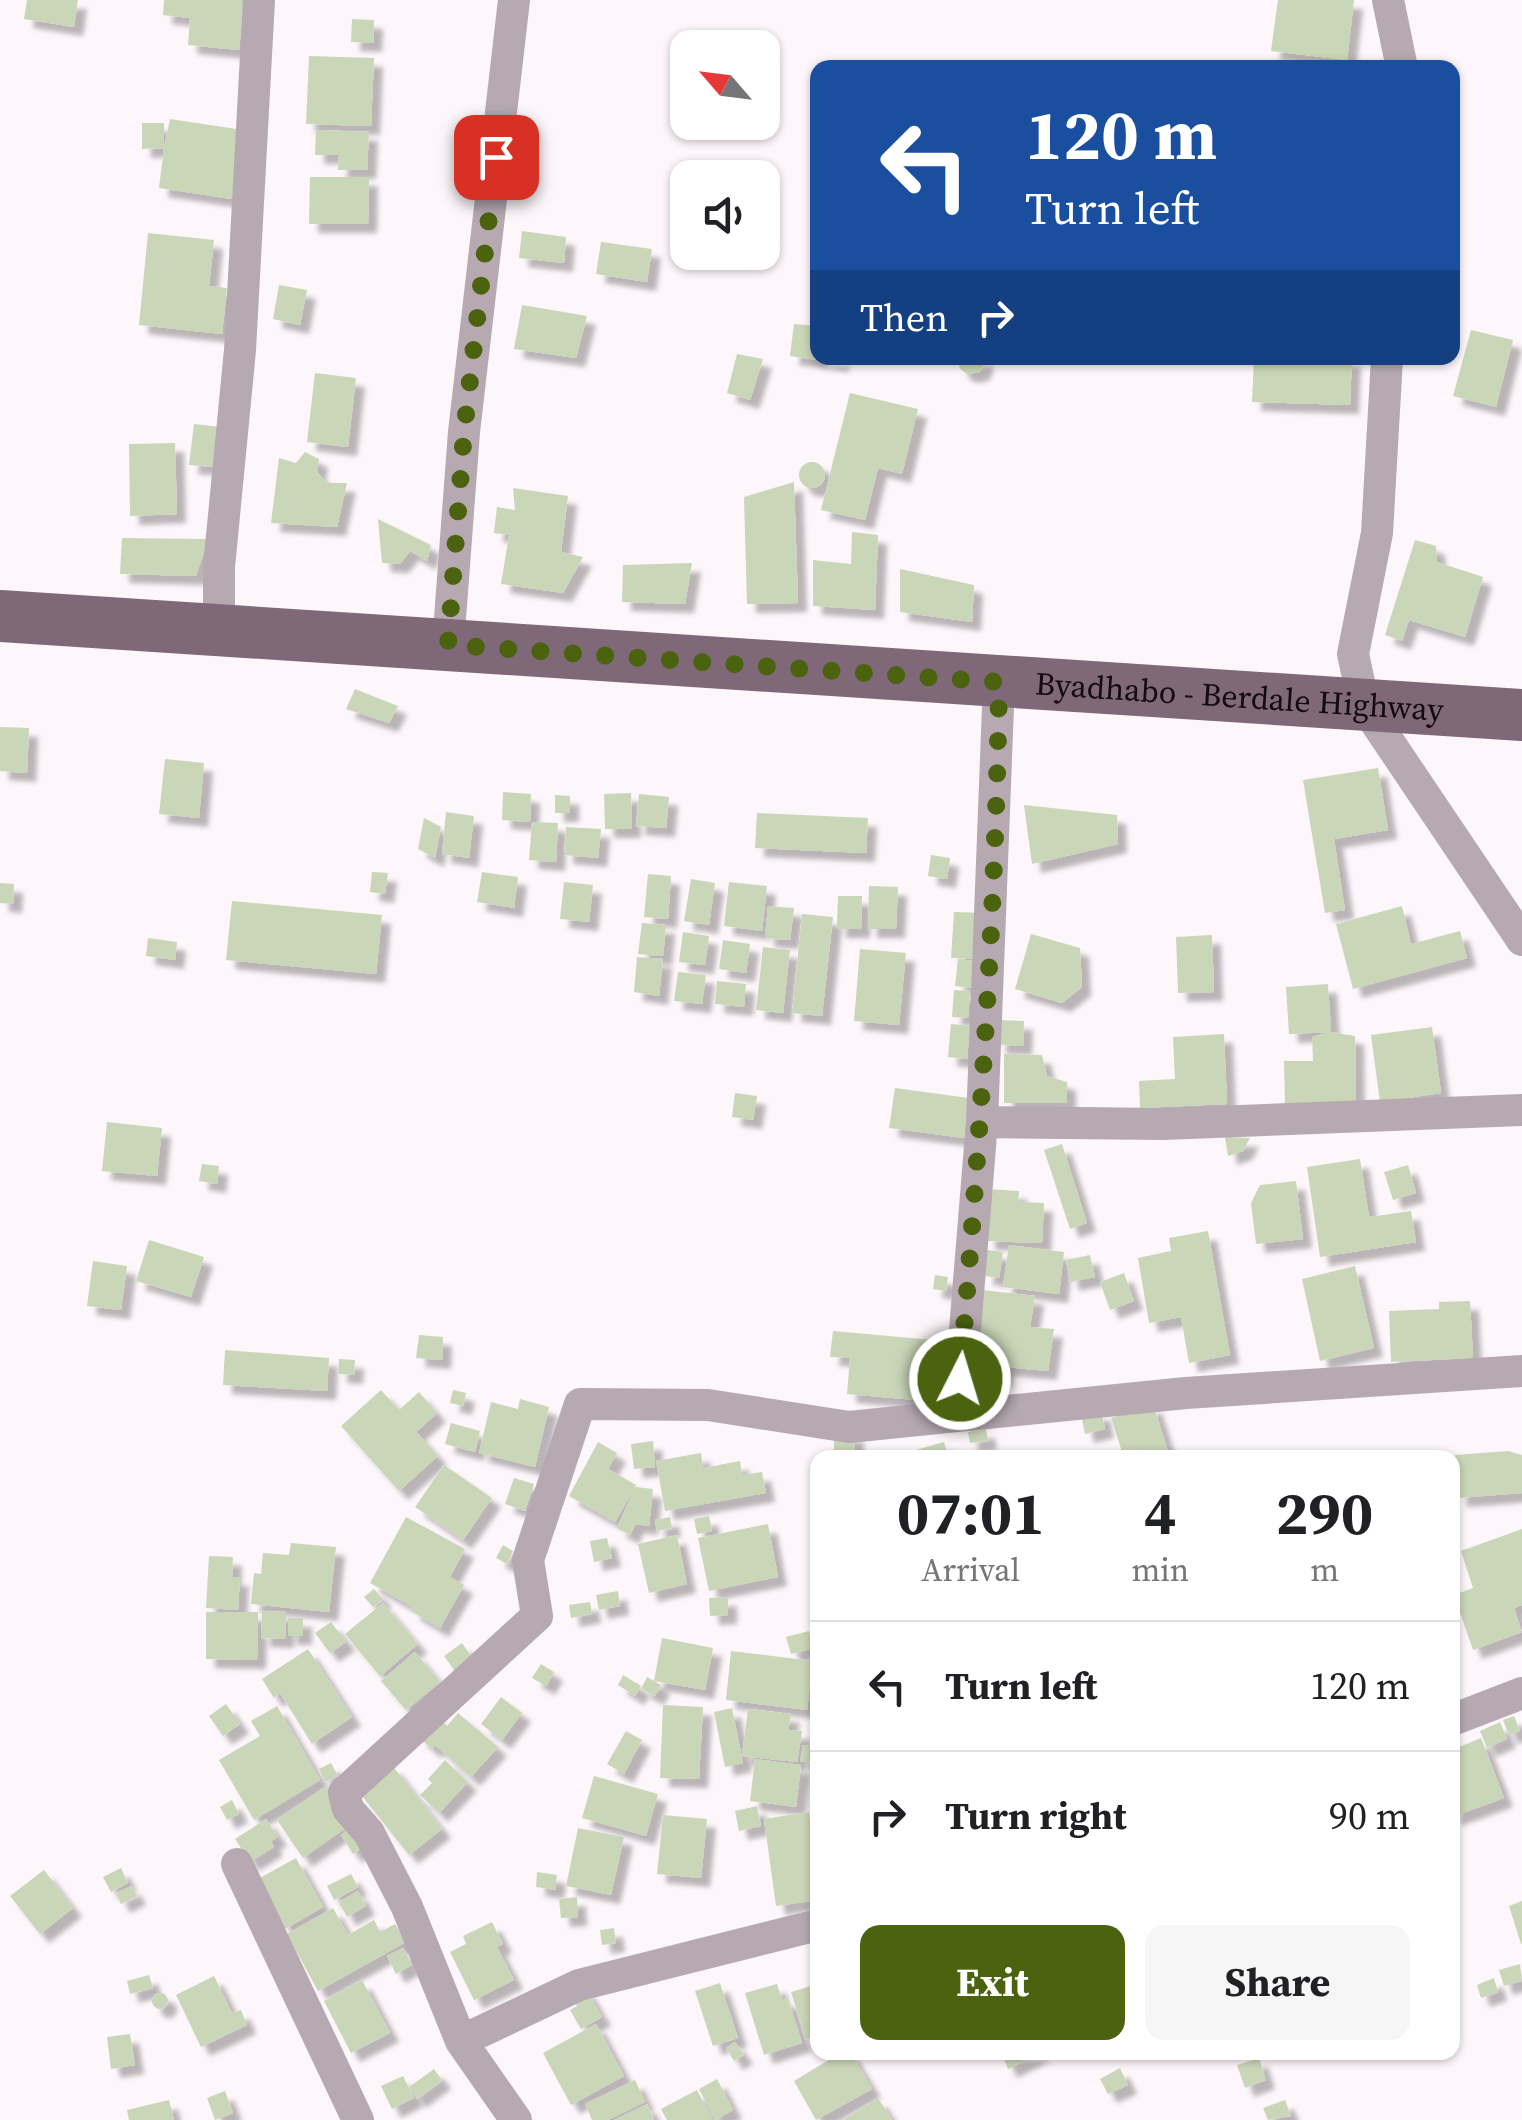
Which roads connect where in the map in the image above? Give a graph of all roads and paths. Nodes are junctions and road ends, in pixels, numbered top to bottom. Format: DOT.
graph roads {
  1 [pos="258,0"];
  2 [pos="514,0"];
  3 [pos="1388,0"];
  4 [pos="1400,60"];
  5 [pos="1387,365"];
  6 [pos="0,616"];
  7 [pos="220,630"];
  8 [pos="448,645"];
  9 [pos="999,682"];
  10 [pos="1364,705"];
  11 [pos="1522,716"];
  12 [pos="1522,940"];
  13 [pos="1522,1110"];
  14 [pos="982,1122"];
  15 [pos="1522,1371"];
  16 [pos="958,1416"];
  17 [pos="1522,1693"];
  18 [pos="1460,1717"];
  19 [pos="238,1864"];
  20 [pos="810,1927"];
  21 [pos="460,2041"];
  22 [pos="358,2120"];
  23 [pos="516,2120"];
  1 -- 7 [label="street"];
  2 -- 8 [label="street"];
  3 -- 4 [label="street"];
  5 -- 10 [label="street"];
  6 -- 7 [label="main road, Byadhabo - Berdale Highway"];
  7 -- 8 [label="main road, Byadhabo - Berdale Highway"];
  8 -- 9 [label="main road, Byadhabo - Berdale Highway"];
  9 -- 10 [label="main road, Byadhabo - Berdale Highway"];
  9 -- 14 [label="street"];
  10 -- 11 [label="main road, Byadhabo - Berdale Highway"];
  10 -- 12 [label="street"];
  13 -- 14 [label="street"];
  14 -- 16 [label="street"];
  15 -- 16 [label="street"];
  16 -- 21 [label="street"];
  17 -- 18 [label="street"];
  19 -- 22 [label="street"];
  20 -- 21 [label="street"];
  21 -- 23 [label="street"];
}
